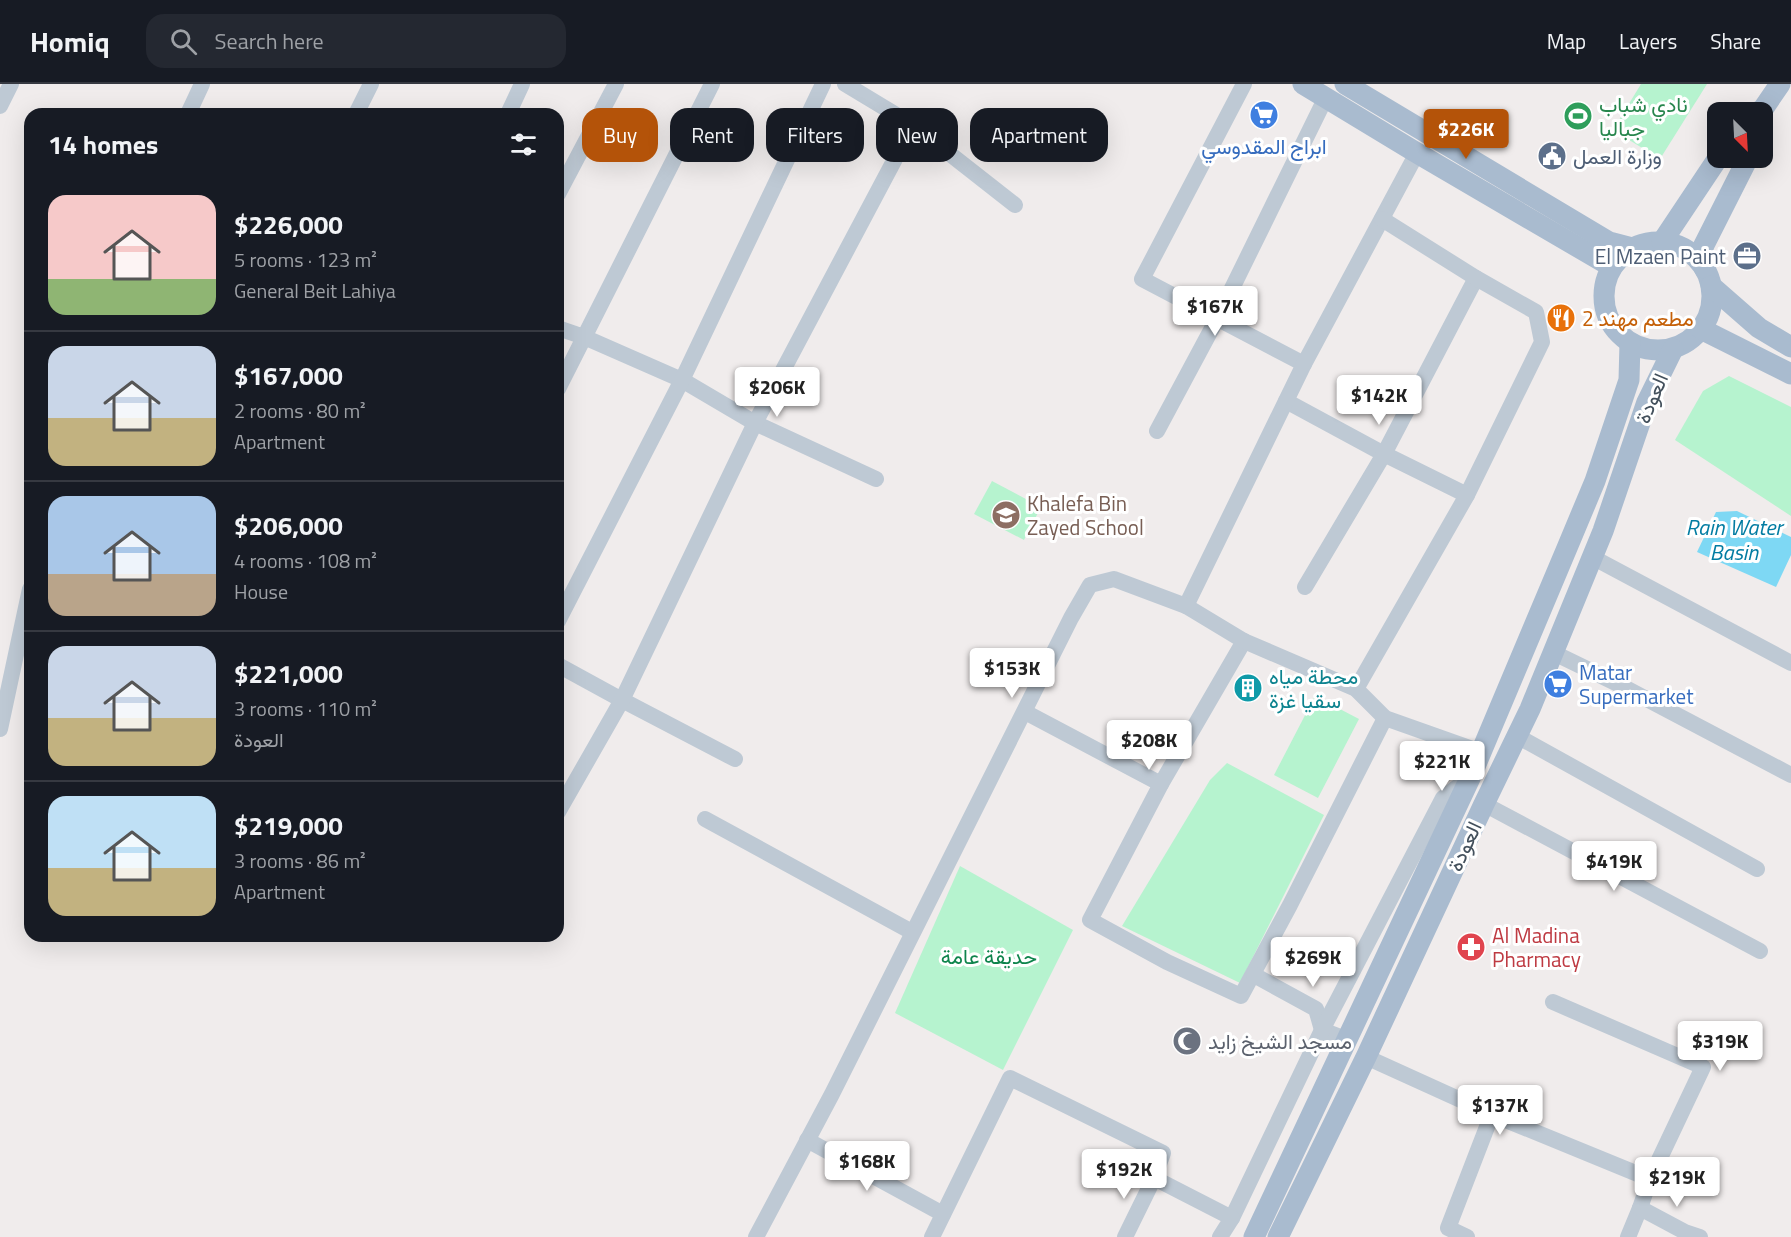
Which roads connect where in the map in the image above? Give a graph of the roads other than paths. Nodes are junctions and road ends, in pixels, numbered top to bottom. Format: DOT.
graph roads {
  1 [pos="11,84"];
  2 [pos="202,84"];
  3 [pos="371,84"];
  4 [pos="522,84"];
  5 [pos="616,84"];
  6 [pos="712,84"];
  7 [pos="823,84"];
  8 [pos="845,84"];
  9 [pos="1244,84"];
  10 [pos="1303,84"];
  11 [pos="1345,84"];
  12 [pos="1780,84"];
  13 [pos="1326,98"];
  14 [pos="1767,102"];
  15 [pos="0,106"];
  16 [pos="191,108"];
  17 [pos="359,108"];
  18 [pos="511,108"];
  19 [pos="885,108"];
  20 [pos="1417,153"];
  21 [pos="958,160"];
  22 [pos="894,162"];
  23 [pos="1711,168"];
  24 [pos="1743,168"];
  25 [pos="564,183"];
  26 [pos="1015,206"];
  27 [pos="1382,219"];
  28 [pos="1662,242"];
  29 [pos="1632,248"];
  30 [pos="1612,267"];
  31 [pos="1708,277"];
  32 [pos="1476,278"];
  33 [pos="1217,319"];
  34 [pos="1701,329"];
  35 [pos="564,330"];
  36 [pos="584,337"];
  37 [pos="1630,343"];
  38 [pos="1791,347"];
  39 [pos="1672,349"];
  40 [pos="1304,364"];
  41 [pos="1791,374"];
  42 [pos="564,377"];
  43 [pos="682,380"];
  44 [pos="1286,401"];
  45 [pos="755,423"];
  46 [pos="1156,431"];
  47 [pos="1384,454"];
  48 [pos="876,478"];
  49 [pos="1467,495"];
  50 [pos="1592,557"];
  51 [pos="1305,587"];
  52 [pos="1186,606"];
  53 [pos="564,609"];
  54 [pos="24,617"];
  55 [pos="1244,641"];
  56 [pos="1554,653"];
  57 [pos="1791,663"];
  58 [pos="564,668"];
  59 [pos="1356,689"];
  60 [pos="622,700"];
  61 [pos="1025,712"];
  62 [pos="1385,718"];
  63 [pos="0,729"];
  64 [pos="1517,736"];
  65 [pos="1481,752"];
  66 [pos="735,759"];
  67 [pos="1791,775"];
  68 [pos="1471,776"];
  69 [pos="1161,784"];
  70 [pos="564,802"];
  71 [pos="1484,804"];
  72 [pos="705,819"];
  73 [pos="1756,869"];
  74 [pos="912,932"];
  75 [pos="1760,951"];
  76 [pos="1254,975"];
  77 [pos="1552,1002"];
  78 [pos="1322,1029"];
  79 [pos="1348,1040"];
  80 [pos="1366,1058"];
  81 [pos="1492,1114"];
  82 [pos="807,1140"];
  83 [pos="1154,1179"];
  84 [pos="1650,1179"];
  85 [pos="1641,1209"];
  86 [pos="943,1214"];
  87 [pos="1232,1218"];
  88 [pos="756,1237"];
  89 [pos="932,1237"];
  90 [pos="1125,1237"];
  91 [pos="1220,1237"];
  92 [pos="1254,1237"];
  93 [pos="1278,1237"];
  94 [pos="1467,1237"];
  95 [pos="1628,1237"];
  96 [pos="1700,1237"];
  1 -- 15 [label="street"];
  2 -- 16 [label="street"];
  3 -- 17 [label="street"];
  4 -- 18 [label="street"];
  5 -- 25 [label="street"];
  6 -- 36 [label="street"];
  7 -- 43 [label="street"];
  8 -- 19 [label="street"];
  9 -- 33 [label="street"];
  10 -- 13 [label="main road"];
  11 -- 29 [label="main road"];
  12 -- 14 [label="main road"];
  13 -- 20 [label="main road"];
  13 -- 33 [label="street"];
  20 -- 27 [label="street"];
  20 -- 30 [label="main road"];
  21 -- 26 [label="street"];
  22 -- 45 [label="street"];
  23 -- 28 [label="main road"];
  24 -- 31 [label="main road"];
  27 -- 32 [label="street"];
  27 -- 40 [label="street"];
  28 -- 29 [label="main road"];
  28 -- 31 [label="main road"];
  29 -- 30 [label="main road"];
  30 -- 37 [label="main road"];
  31 -- 34 [label="main road"];
  31 -- 38 [label="main road"];
  32 -- 47 [label="street"];
  32 -- 49 [label="street"];
  33 -- 40 [label="street"];
  33 -- 46 [label="street"];
  34 -- 39 [label="main road"];
  34 -- 41 [label="main road"];
  35 -- 36 [label="street"];
  36 -- 42 [label="street"];
  36 -- 43 [label="street"];
  37 -- 39 [label="main road"];
  37 -- 65 [label="main road, العودة"];
  39 -- 50 [label="main road, العودة"];
  40 -- 44 [label="street"];
  43 -- 45 [label="street"];
  43 -- 53 [label="street"];
  44 -- 47 [label="street"];
  44 -- 52 [label="street"];
  45 -- 48 [label="street"];
  45 -- 60 [label="street"];
  47 -- 49 [label="street"];
  47 -- 51 [label="street"];
  49 -- 59 [label="street"];
  50 -- 56 [label="main road, العودة"];
  50 -- 57 [label="street"];
  52 -- 55 [label="street"];
  52 -- 61 [label="street"];
  54 -- 63 [label="street"];
  55 -- 59 [label="street"];
  55 -- 69 [label="street"];
  56 -- 64 [label="main road, العودة"];
  56 -- 67 [label="street"];
  58 -- 60 [label="street"];
  59 -- 62 [label="street"];
  60 -- 66 [label="street"];
  60 -- 70 [label="street"];
  61 -- 69 [label="street"];
  61 -- 74 [label="street"];
  62 -- 65 [label="street"];
  62 -- 76 [label="street"];
  64 -- 71 [label="main road, العودة"];
  64 -- 73 [label="street"];
  65 -- 68 [label="main road, العودة"];
  68 -- 78 [label="street"];
  68 -- 79 [label="main road, العودة"];
  69 -- 76 [label="street"];
  71 -- 75 [label="street"];
  71 -- 80 [label="main road, العودة"];
  72 -- 74 [label="street"];
  74 -- 82 [label="street"];
  76 -- 78 [label="street"];
  77 -- 84 [label="street"];
  78 -- 79 [label="street"];
  78 -- 87 [label="street"];
  79 -- 92 [label="main road, العودة"];
  80 -- 81 [label="street"];
  80 -- 93 [label="main road, العودة"];
  81 -- 84 [label="street"];
  81 -- 94 [label="street"];
  82 -- 86 [label="street"];
  82 -- 88 [label="street"];
  83 -- 86 [label="street"];
  83 -- 87 [label="street"];
  83 -- 90 [label="street"];
  84 -- 85 [label="street"];
  85 -- 95 [label="street"];
  85 -- 96 [label="street"];
  86 -- 89 [label="street"];
  87 -- 91 [label="street"];
}
